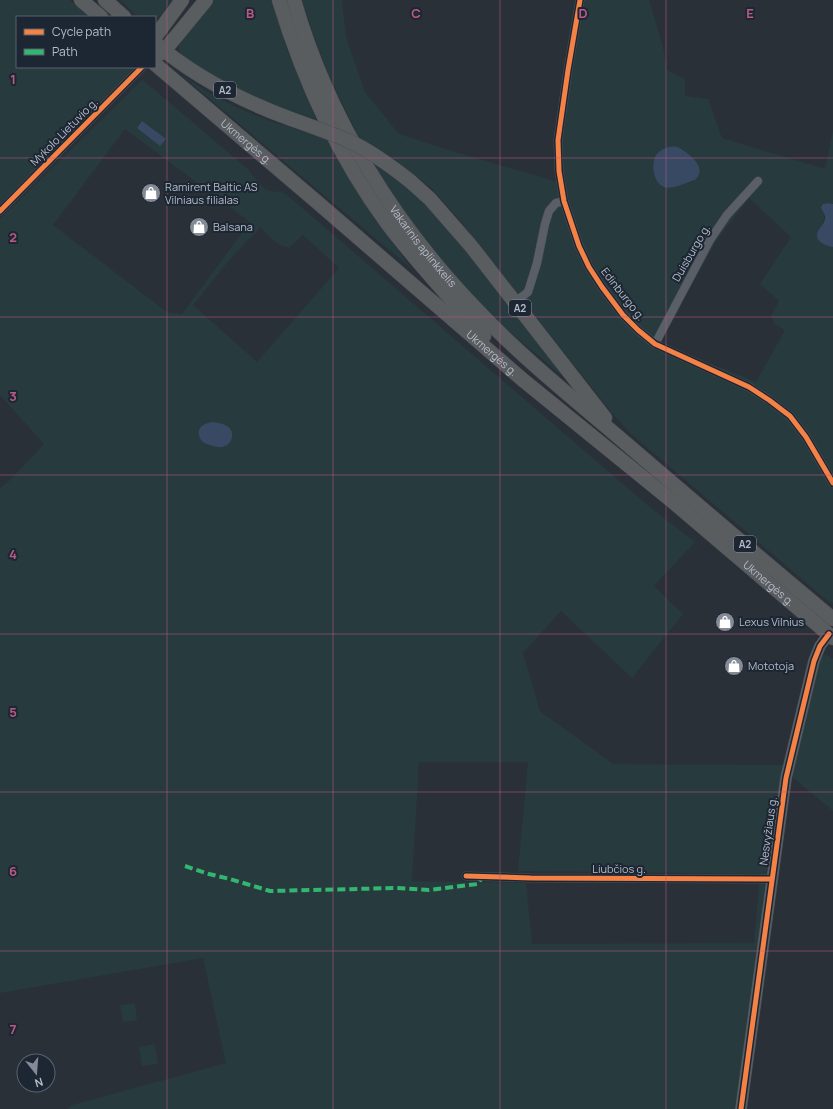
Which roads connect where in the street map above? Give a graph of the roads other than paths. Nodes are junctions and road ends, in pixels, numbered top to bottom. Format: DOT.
graph roads {
  1 [pos="81,0"];
  2 [pos="105,0"];
  3 [pos="182,0"];
  4 [pos="206,0"];
  5 [pos="279,0"];
  6 [pos="294,0"];
  7 [pos="580,0"];
  8 [pos="100,16"];
  9 [pos="123,16"];
  10 [pos="156,36"];
  11 [pos="158,50"];
  12 [pos="156,65"];
  13 [pos="141,68"];
  14 [pos="758,180"];
  15 [pos="564,201"];
  16 [pos="0,211"];
  17 [pos="515,302"];
  18 [pos="655,344"];
  19 [pos="523,380"];
  20 [pos="624,442"];
  21 [pos="833,483"];
  22 [pos="802,593"];
  23 [pos="833,607"];
  24 [pos="833,619"];
  25 [pos="831,636"];
  26 [pos="466,876"];
  27 [pos="771,880"];
  28 [pos="742,1109"];
  1 -- 8 [label="highway"];
  2 -- 9 [label="highway"];
  3 -- 10 [label="highway"];
  4 -- 11 [label="highway"];
  5 -- 19 [label="highway, Vakarinis aplinkkelis"];
  6 -- 20 [label="highway, Vakarinis aplinkkelis"];
  7 -- 15 [label="street, Edinburgo g."];
  11 -- 17 [label="highway, A2, bridge"];
  12 -- 19 [label="highway, Ukmergės g. / A2"];
  13 -- 16 [label="street, Mykolo Lietuvio g."];
  14 -- 18 [label="street, Duisburgo g."];
  15 -- 17 [label="street"];
  15 -- 18 [label="street, Edinburgo g."];
  17 -- 20 [label="highway, A2"];
  18 -- 21 [label="street, Edinburgo g."];
  19 -- 25 [label="highway, Ukmergės g. / A2"];
  20 -- 22 [label="highway, Ukmergės g. / A2"];
  22 -- 23 [label="highway"];
  22 -- 24 [label="highway, Ukmergės g. / A2"];
  25 -- 27 [label="street, Nesvyžiaus g."];
  26 -- 27 [label="street, Liubčios g."];
  27 -- 28 [label="street, Nesvyžiaus g."];
}
